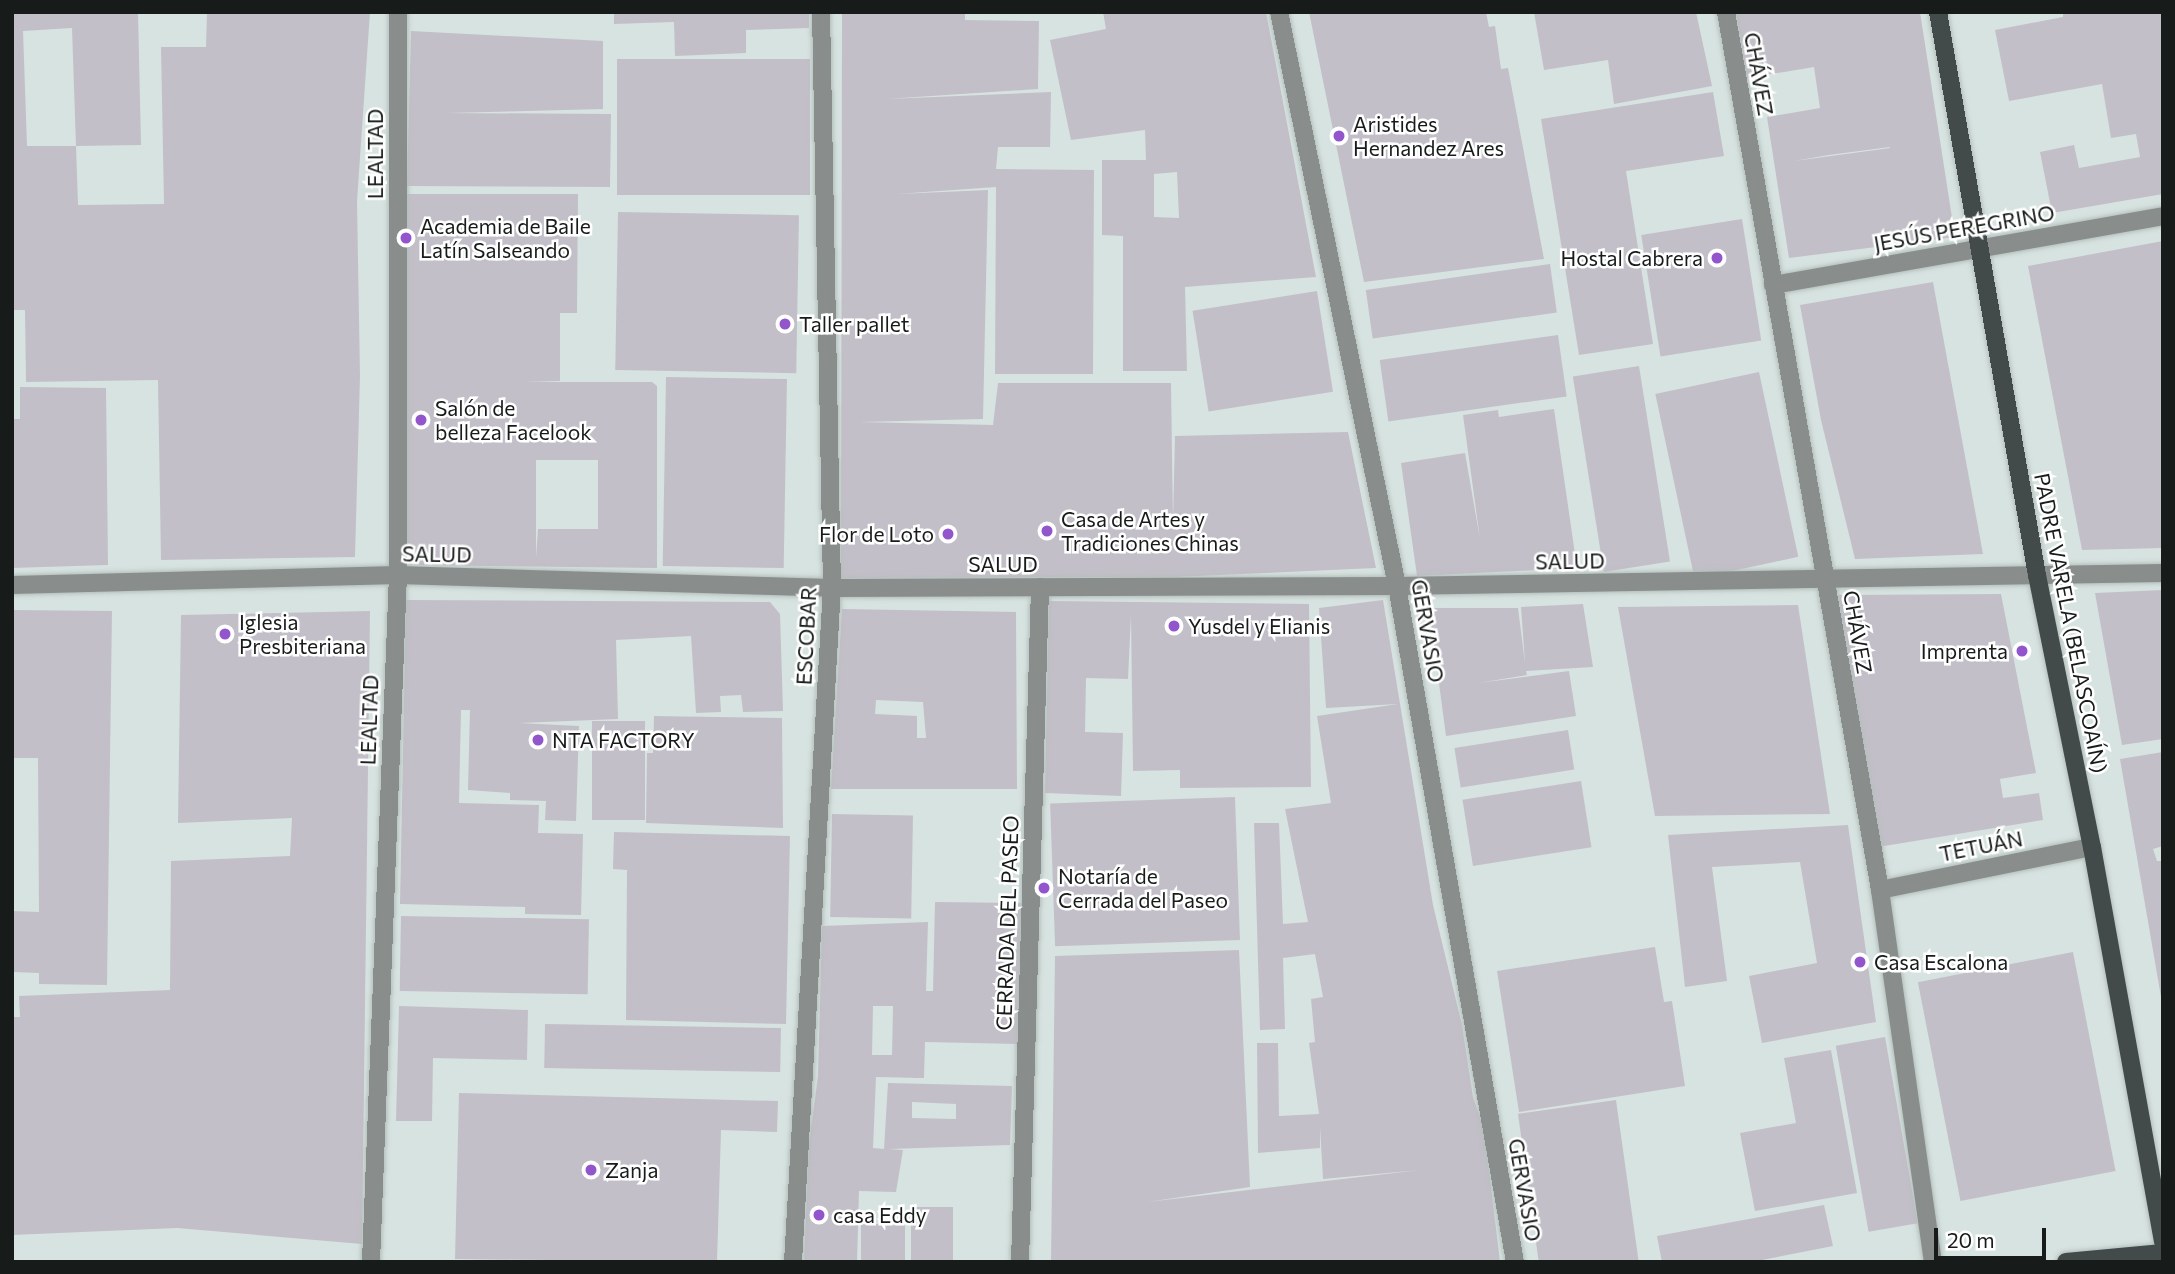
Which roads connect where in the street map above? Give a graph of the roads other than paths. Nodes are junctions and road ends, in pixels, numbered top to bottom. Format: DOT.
graph roads {
  1 [pos="398,12"];
  2 [pos="821,12"];
  3 [pos="1279,12"];
  4 [pos="1726,12"];
  5 [pos="1937,12"];
  6 [pos="2163,216"];
  7 [pos="1977,248"];
  8 [pos="1773,285"];
  9 [pos="2163,573"];
  10 [pos="398,575"];
  11 [pos="2037,575"];
  12 [pos="1825,580"];
  13 [pos="12,585"];
  14 [pos="1397,586"];
  15 [pos="832,587"];
  16 [pos="1040,587"];
  17 [pos="2092,847"];
  18 [pos="1880,890"];
  19 [pos="2163,1242"];
  20 [pos="2163,1253"];
  21 [pos="371,1262"];
  22 [pos="793,1262"];
  23 [pos="1020,1262"];
  24 [pos="1514,1262"];
  25 [pos="1933,1262"];
  26 [pos="2066,1262"];
  1 -- 10 [label="street, LEALTAD"];
  2 -- 15 [label="street, ESCOBAR"];
  3 -- 14 [label="street, GERVASIO"];
  4 -- 8 [label="street, CHÁVEZ"];
  5 -- 7 [label="main road, PADRE VARELA (BELASCOAÍN)"];
  6 -- 7 [label="street, JESÚS PEREGRINO"];
  7 -- 8 [label="street, JESÚS PEREGRINO"];
  7 -- 11 [label="main road, PADRE VARELA (BELASCOAÍN)"];
  8 -- 12 [label="street, CHÁVEZ"];
  9 -- 11 [label="street, SALUD"];
  10 -- 13 [label="street, SALUD"];
  10 -- 15 [label="street, SALUD"];
  10 -- 21 [label="street, LEALTAD"];
  11 -- 12 [label="street, SALUD"];
  11 -- 17 [label="main road, PADRE VARELA (BELASCOAÍN)"];
  12 -- 14 [label="street, SALUD"];
  12 -- 18 [label="street, CHÁVEZ"];
  14 -- 16 [label="street, SALUD"];
  14 -- 24 [label="street, GERVASIO"];
  15 -- 16 [label="street, SALUD"];
  15 -- 22 [label="street, ESCOBAR"];
  16 -- 23 [label="street, CERRADA DEL PASEO"];
  17 -- 18 [label="street, TETUÁN"];
  17 -- 19 [label="main road, PADRE VARELA (BELASCOAÍN)"];
  18 -- 25 [label="street, CHÁVEZ"];
  20 -- 26 [label="main road"];
}
